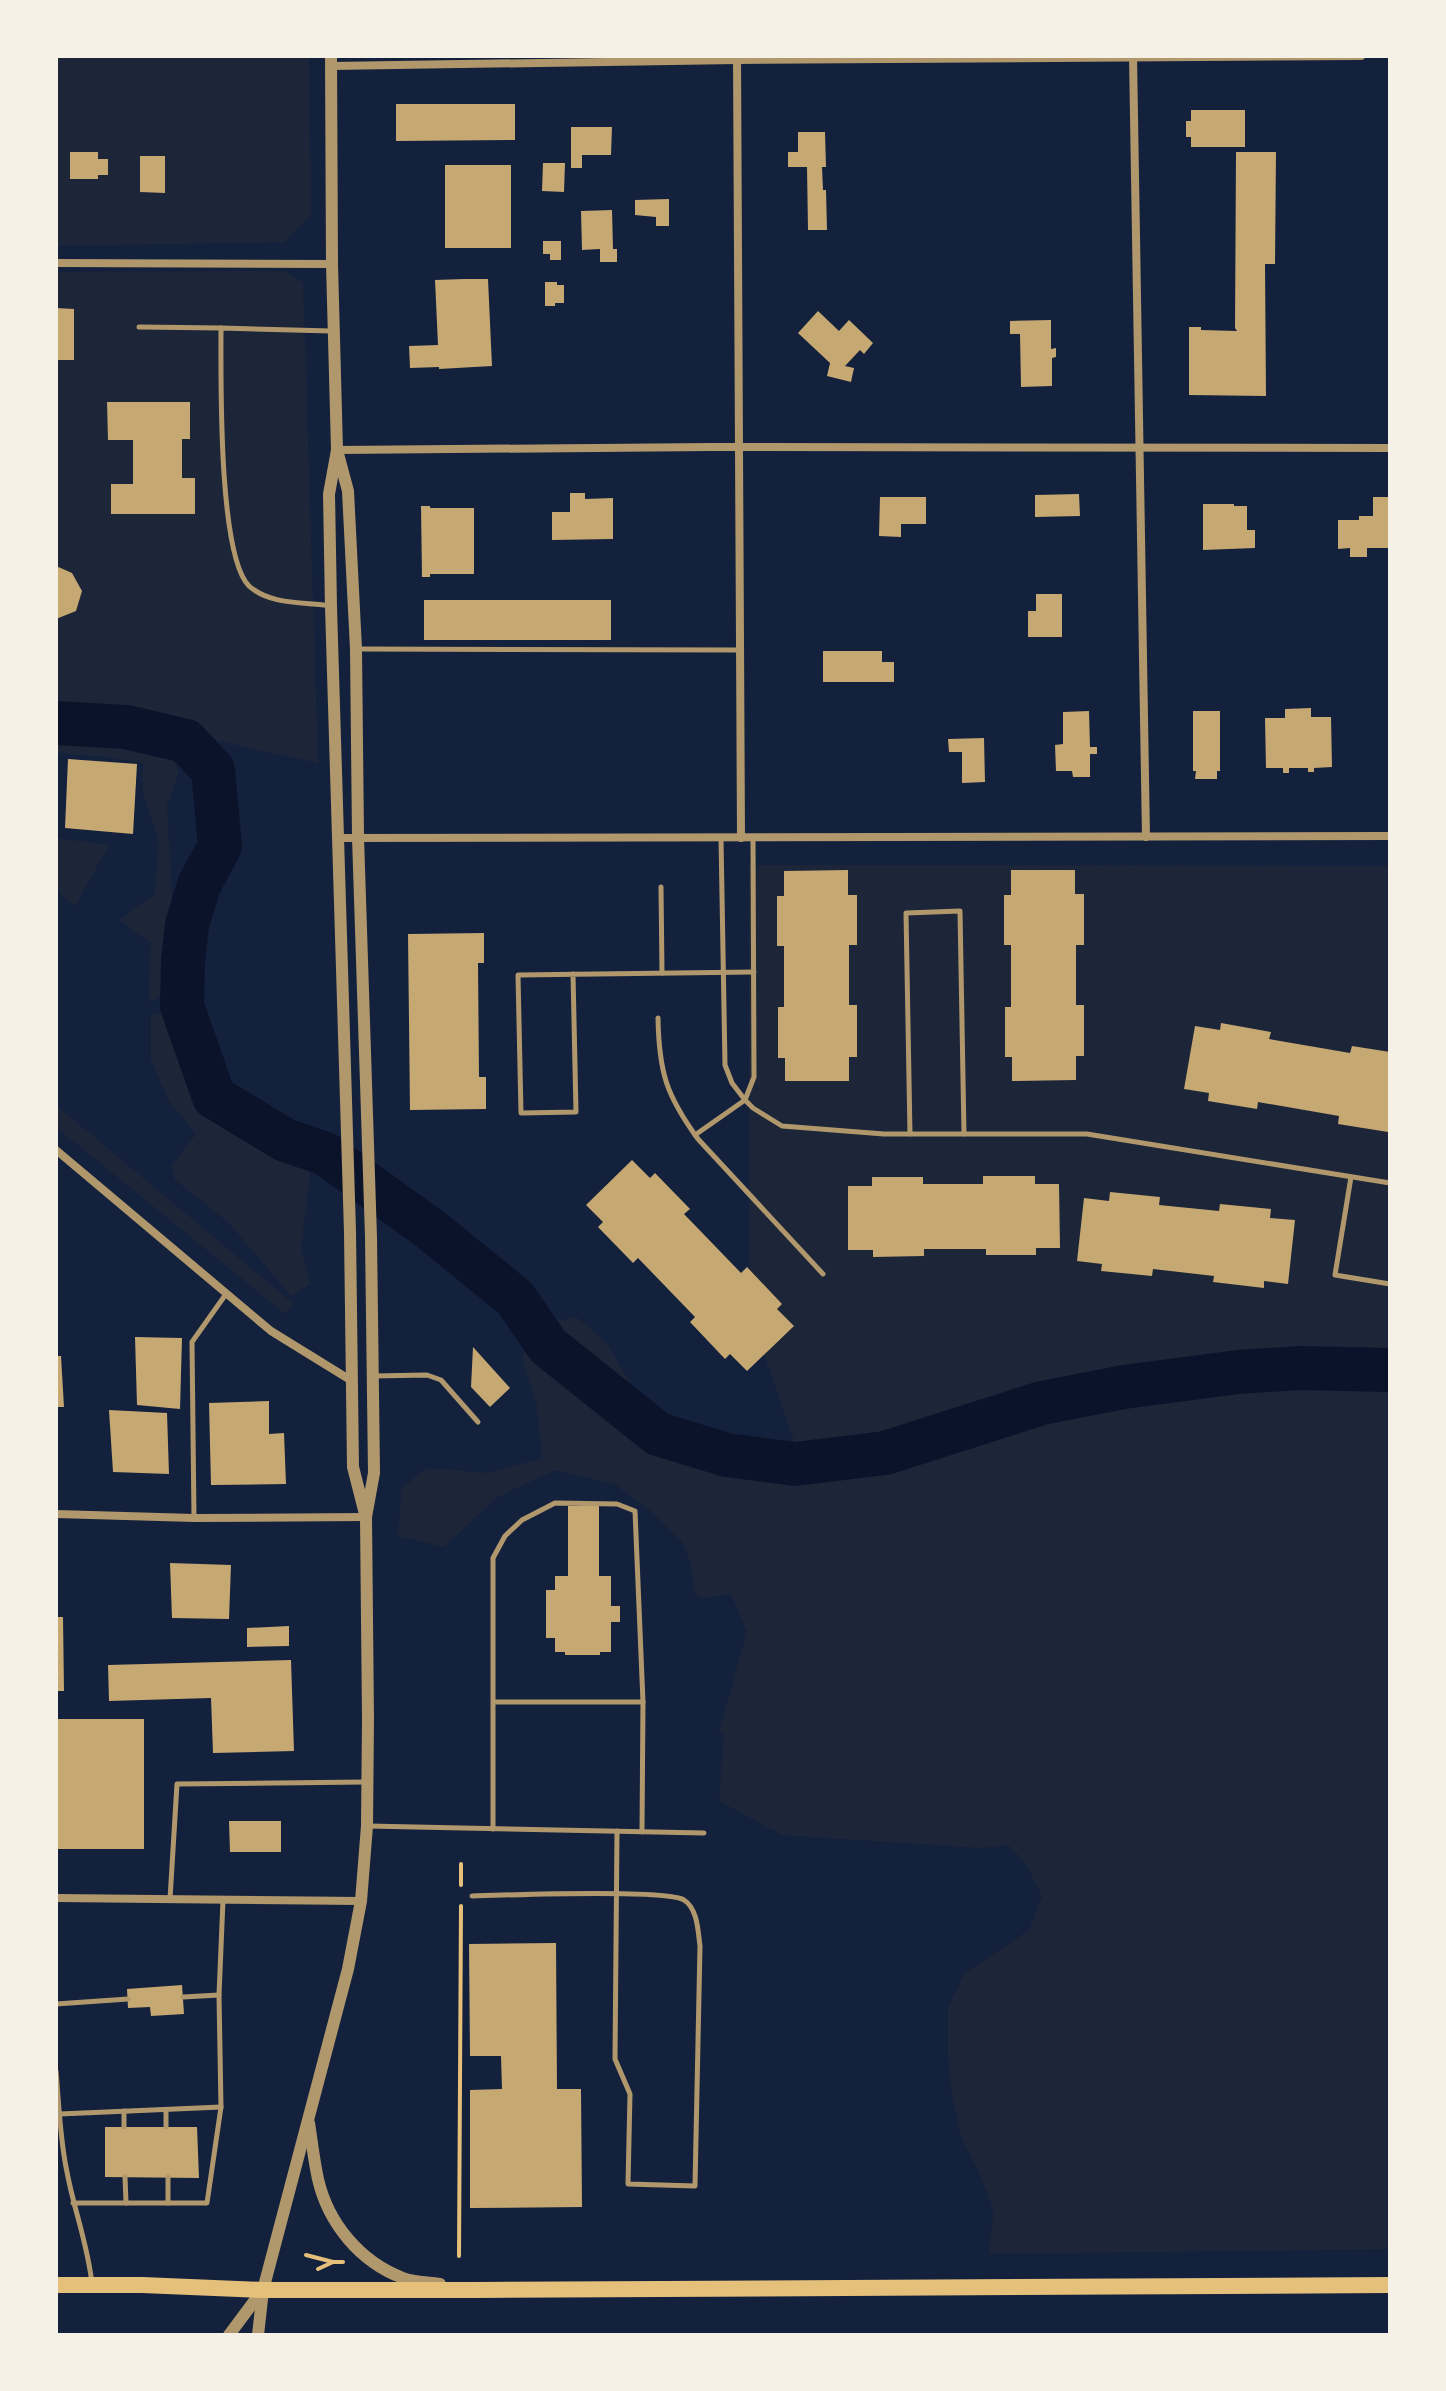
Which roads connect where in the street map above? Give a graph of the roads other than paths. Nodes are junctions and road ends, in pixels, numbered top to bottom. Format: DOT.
graph roads {
  1 [pos="1361,56"];
  2 [pos="1133,57"];
  3 [pos="737,58"];
  4 [pos="331,61"];
  5 [pos="56,263"];
  6 [pos="332,264"];
  7 [pos="139,327"];
  8 [pos="221,328"];
  9 [pos="334,331"];
  10 [pos="740,447"];
  11 [pos="1140,448"];
  12 [pos="1390,448"];
  13 [pos="337,450"];
  14 [pos="331,607"];
  15 [pos="356,649"];
  16 [pos="740,650"];
  17 [pos="1390,836"];
  18 [pos="358,837"];
  19 [pos="1146,837"];
  20 [pos="339,838"];
  21 [pos="721,838"];
  22 [pos="741,838"];
  23 [pos="753,838"];
  24 [pos="661,887"];
  25 [pos="723,972"];
  26 [pos="754,972"];
  27 [pos="662,973"];
  28 [pos="573,974"];
  29 [pos="658,1018"];
  30 [pos="745,1100"];
  31 [pos="910,1134"];
  32 [pos="964,1134"];
  33 [pos="695,1135"];
  34 [pos="56,1150"];
  35 [pos="1351,1177"];
  36 [pos="1390,1183"];
  37 [pos="823,1274"];
  38 [pos="1390,1284"];
  39 [pos="226,1294"];
  40 [pos="373,1376"];
  41 [pos="352,1381"];
  42 [pos="478,1422"];
  43 [pos="56,1514"];
  44 [pos="366,1517"];
  45 [pos="194,1518"];
  46 [pos="494,1702"];
  47 [pos="643,1702"];
  48 [pos="368,1782"];
  49 [pos="367,1826"];
  50 [pos="493,1829"];
  51 [pos="617,1831"];
  52 [pos="642,1832"];
  53 [pos="704,1833"];
  54 [pos="616,1895"];
  55 [pos="472,1896"];
  56 [pos="56,1898"];
  57 [pos="223,1899"];
  58 [pos="170,1900"];
  59 [pos="361,1901"];
  60 [pos="219,1995"];
  61 [pos="183,1997"];
  62 [pos="128,1999"];
  63 [pos="56,2004"];
  64 [pos="56,2071"];
  65 [pos="221,2107"];
  66 [pos="166,2110"];
  67 [pos="124,2111"];
  68 [pos="60,2114"];
  69 [pos="308,2118"];
  70 [pos="124,2127"];
  71 [pos="166,2127"];
  72 [pos="125,2177"];
  73 [pos="168,2177"];
  74 [pos="73,2203"];
  75 [pos="126,2203"];
  76 [pos="168,2203"];
  77 [pos="56,2285"];
  78 [pos="92,2285"];
  79 [pos="1390,2285"];
  80 [pos="263,2290"];
  81 [pos="475,2290"];
  82 [pos="229,2335"];
  83 [pos="258,2335"];
  1 -- 2 [label="street"];
  2 -- 3 [label="street"];
  2 -- 11 [label="street"];
  3 -- 4 [label="street"];
  3 -- 10 [label="street"];
  4 -- 6 [label="street"];
  5 -- 6 [label="street"];
  6 -- 9 [label="street"];
  7 -- 8 [label="lane"];
  8 -- 9 [label="lane"];
  8 -- 14 [label="lane"];
  9 -- 13 [label="street"];
  10 -- 11 [label="street"];
  10 -- 13 [label="street"];
  10 -- 16 [label="street"];
  11 -- 12 [label="street"];
  11 -- 19 [label="street"];
  13 -- 14 [label="street"];
  13 -- 15 [label="street"];
  14 -- 20 [label="street"];
  15 -- 16 [label="lane"];
  15 -- 18 [label="street"];
  16 -- 22 [label="street"];
  17 -- 19 [label="street"];
  18 -- 20 [label="street"];
  18 -- 21 [label="street"];
  18 -- 40 [label="street"];
  19 -- 23 [label="street"];
  20 -- 41 [label="street"];
  21 -- 22 [label="street"];
  21 -- 25 [label="lane"];
  22 -- 23 [label="street"];
  23 -- 26 [label="lane"];
  24 -- 27 [label="lane"];
  25 -- 26 [label="lane"];
  25 -- 27 [label="lane"];
  25 -- 30 [label="lane"];
  26 -- 30 [label="lane"];
  27 -- 28 [label="lane"];
  28 -- 28 [label="lane"];
  29 -- 33 [label="lane"];
  30 -- 31 [label="lane"];
  30 -- 33 [label="lane"];
  31 -- 32 [label="lane"];
  31 -- 32 [label="lane"];
  32 -- 35 [label="lane"];
  33 -- 37 [label="lane"];
  34 -- 39 [label="street"];
  35 -- 36 [label="lane"];
  35 -- 38 [label="lane"];
  39 -- 41 [label="street"];
  39 -- 45 [label="lane"];
  40 -- 42 [label="lane"];
  40 -- 44 [label="street"];
  41 -- 44 [label="street"];
  43 -- 45 [label="street"];
  44 -- 45 [label="street"];
  44 -- 48 [label="street"];
  46 -- 47 [label="lane"];
  46 -- 47 [label="lane"];
  46 -- 50 [label="lane"];
  47 -- 52 [label="lane"];
  48 -- 49 [label="street"];
  48 -- 58 [label="lane"];
  49 -- 50 [label="lane"];
  49 -- 59 [label="street"];
  50 -- 51 [label="lane"];
  51 -- 52 [label="lane"];
  51 -- 54 [label="lane"];
  52 -- 53 [label="lane"];
  54 -- 54 [label="lane"];
  54 -- 55 [label="lane"];
  56 -- 58 [label="street"];
  57 -- 58 [label="street"];
  57 -- 59 [label="street"];
  57 -- 60 [label="lane"];
  59 -- 69 [label="street"];
  60 -- 61 [label="lane"];
  60 -- 65 [label="lane"];
  62 -- 63 [label="lane"];
  64 -- 68 [label="lane"];
  65 -- 66 [label="lane"];
  65 -- 76 [label="lane"];
  66 -- 67 [label="lane"];
  66 -- 71 [label="lane"];
  67 -- 68 [label="lane"];
  67 -- 70 [label="lane"];
  68 -- 74 [label="lane"];
  69 -- 80 [label="street"];
  69 -- 81 [label="street"];
  72 -- 75 [label="lane"];
  73 -- 76 [label="lane"];
  74 -- 75 [label="lane"];
  74 -- 78 [label="lane"];
  75 -- 76 [label="lane"];
  77 -- 78 [label="main road"];
  78 -- 80 [label="main road"];
  79 -- 81 [label="main road"];
  80 -- 81 [label="main road"];
  80 -- 82 [label="street"];
  80 -- 83 [label="street"];
}
